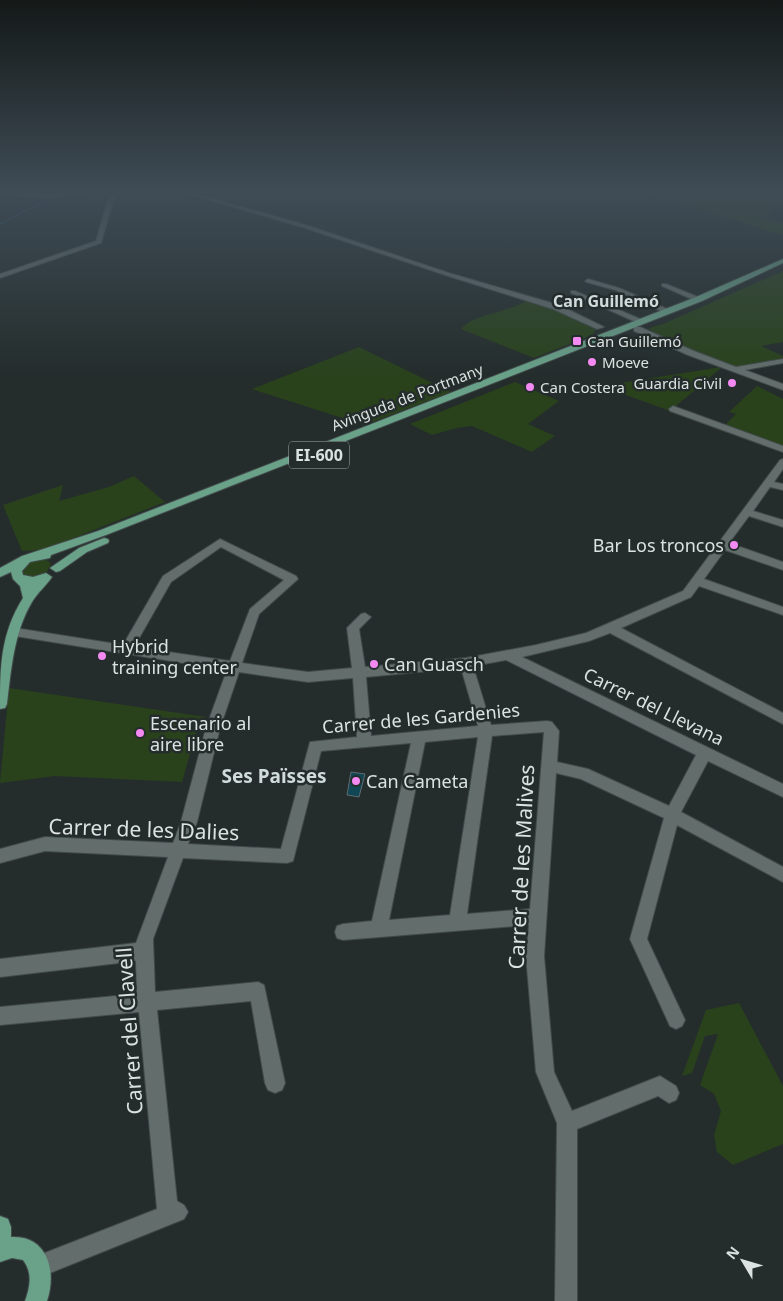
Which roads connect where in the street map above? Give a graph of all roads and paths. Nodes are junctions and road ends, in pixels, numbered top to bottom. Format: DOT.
graph roads {
  1 [pos="65,254"];
  2 [pos="387,254"];
  3 [pos="783,261"];
  4 [pos="783,266"];
  5 [pos="0,276"];
  6 [pos="588,281"];
  7 [pos="664,285"];
  8 [pos="572,292"];
  9 [pos="699,299"];
  10 [pos="668,311"];
  11 [pos="639,325"];
  12 [pos="600,327"];
  13 [pos="620,330"];
  14 [pos="783,361"];
  15 [pos="539,362"];
  16 [pos="734,369"];
  17 [pos="783,387"];
  18 [pos="673,409"];
  19 [pos="783,449"];
  20 [pos="783,462"];
  21 [pos="768,483"];
  22 [pos="783,487"];
  23 [pos="746,512"];
  24 [pos="783,524"];
  25 [pos="723,545"];
  26 [pos="39,555"];
  27 [pos="20,563"];
  28 [pos="783,566"];
  29 [pos="56,568"];
  30 [pos="0,573"];
  31 [pos="46,577"];
  32 [pos="0,579"];
  33 [pos="21,579"];
  34 [pos="697,580"];
  35 [pos="28,598"];
  36 [pos="783,611"];
  37 [pos="365,616"];
  38 [pos="611,628"];
  39 [pos="15,632"];
  40 [pos="126,651"];
  41 [pos="509,656"];
  42 [pos="4,659"];
  43 [pos="466,663"];
  44 [pos="233,667"];
  45 [pos="359,671"];
  46 [pos="1,681"];
  47 [pos="0,704"];
  48 [pos="783,719"];
  49 [pos="486,731"];
  50 [pos="552,731"];
  51 [pos="419,737"];
  52 [pos="364,741"];
  53 [pos="705,752"];
  54 [pos="549,766"];
  55 [pos="783,791"];
  56 [pos="672,815"];
  57 [pos="178,850"];
  58 [pos="0,856"];
  59 [pos="287,856"];
  60 [pos="783,875"];
  61 [pos="538,916"];
  62 [pos="457,923"];
  63 [pos="379,929"];
  64 [pos="343,932"];
  65 [pos="145,951"];
  66 [pos="0,968"];
  67 [pos="147,1001"];
  68 [pos="0,1016"];
  69 [pos="676,1020"];
  70 [pos="275,1083"];
  71 [pos="669,1093"];
  72 [pos="567,1122"];
  73 [pos="0,1226"];
  74 [pos="1,1251"];
  75 [pos="40,1266"];
  76 [pos="36,1301"];
  77 [pos="566,1301"];
  1 -- 5 [label="street"];
  2 -- 12 [label="street"];
  3 -- 9 [label="main road, Avinguda de Portmany / EI-600"];
  4 -- 11 [label="main road, Avinguda de Portmany / EI-600"];
  6 -- 10 [label="street"];
  7 -- 9 [label="street"];
  8 -- 11 [label="street"];
  9 -- 10 [label="main road, Avinguda de Portmany / EI-600"];
  10 -- 11 [label="main road, Avinguda de Portmany / EI-600"];
  11 -- 13 [label="main road, Avinguda de Portmany / EI-600"];
  11 -- 16 [label="street"];
  11 -- 29 [label="main road, Avinguda de Portmany / EI-600"];
  12 -- 13 [label="main road"];
  12 -- 15 [label="main road"];
  13 -- 15 [label="main road, Avinguda de Portmany / EI-600"];
  14 -- 16 [label="street"];
  15 -- 26 [label="main road, Avinguda de Portmany / EI-600"];
  16 -- 17 [label="street"];
  18 -- 19 [label="street"];
  20 -- 21 [label="street"];
  21 -- 22 [label="street"];
  21 -- 23 [label="street"];
  23 -- 24 [label="street"];
  23 -- 25 [label="street"];
  25 -- 28 [label="street"];
  25 -- 34 [label="street"];
  26 -- 27 [label="main road, EI-600"];
  26 -- 29 [label="main road"];
  27 -- 30 [label="main road, EI-600"];
  27 -- 33 [label="main road"];
  29 -- 31 [label="main road, EI-600"];
  31 -- 33 [label="main road"];
  31 -- 35 [label="main road"];
  32 -- 33 [label="main road"];
  33 -- 35 [label="main road"];
  34 -- 36 [label="street"];
  34 -- 38 [label="street"];
  35 -- 39 [label="main road"];
  37 -- 45 [label="street"];
  38 -- 41 [label="street"];
  38 -- 48 [label="street"];
  39 -- 40 [label="street"];
  39 -- 42 [label="main road"];
  40 -- 44 [label="street"];
  40 -- 44 [label="street, Carrer del Clavell"];
  41 -- 43 [label="street"];
  41 -- 53 [label="street, Carrer del Llevana"];
  42 -- 46 [label="main road"];
  43 -- 45 [label="street"];
  43 -- 49 [label="street"];
  44 -- 45 [label="street"];
  44 -- 57 [label="street, Carrer del Clavell"];
  45 -- 52 [label="street"];
  46 -- 47 [label="main road"];
  49 -- 50 [label="street, Carrer de les Gardenies"];
  49 -- 51 [label="street, Carrer de les Gardenies"];
  49 -- 62 [label="street"];
  50 -- 54 [label="street, Carrer de les Malives"];
  51 -- 52 [label="street, Carrer de les Gardenies"];
  51 -- 63 [label="street"];
  52 -- 59 [label="street, Carrer de les Gardenies"];
  53 -- 55 [label="street, Carrer del Llevana"];
  53 -- 56 [label="street"];
  54 -- 56 [label="street"];
  54 -- 61 [label="street, Carrer de les Malives"];
  56 -- 60 [label="street"];
  56 -- 69 [label="street"];
  57 -- 58 [label="street, Carrer de les Dalies"];
  57 -- 59 [label="street, Carrer de les Dalies"];
  57 -- 65 [label="street, Carrer del Clavell"];
  61 -- 62 [label="street"];
  61 -- 72 [label="street, Carrer de les Malives"];
  62 -- 63 [label="street"];
  63 -- 64 [label="street"];
  65 -- 66 [label="street"];
  65 -- 67 [label="street, Carrer del Clavell"];
  67 -- 68 [label="street"];
  67 -- 70 [label="street"];
  67 -- 75 [label="street, Carrer del Clavell"];
  71 -- 72 [label="street"];
  72 -- 77 [label="street, Carrer de les Malives"];
  73 -- 74 [label="main road"];
  74 -- 75 [label="main road"];
  75 -- 76 [label="main road"];
}
